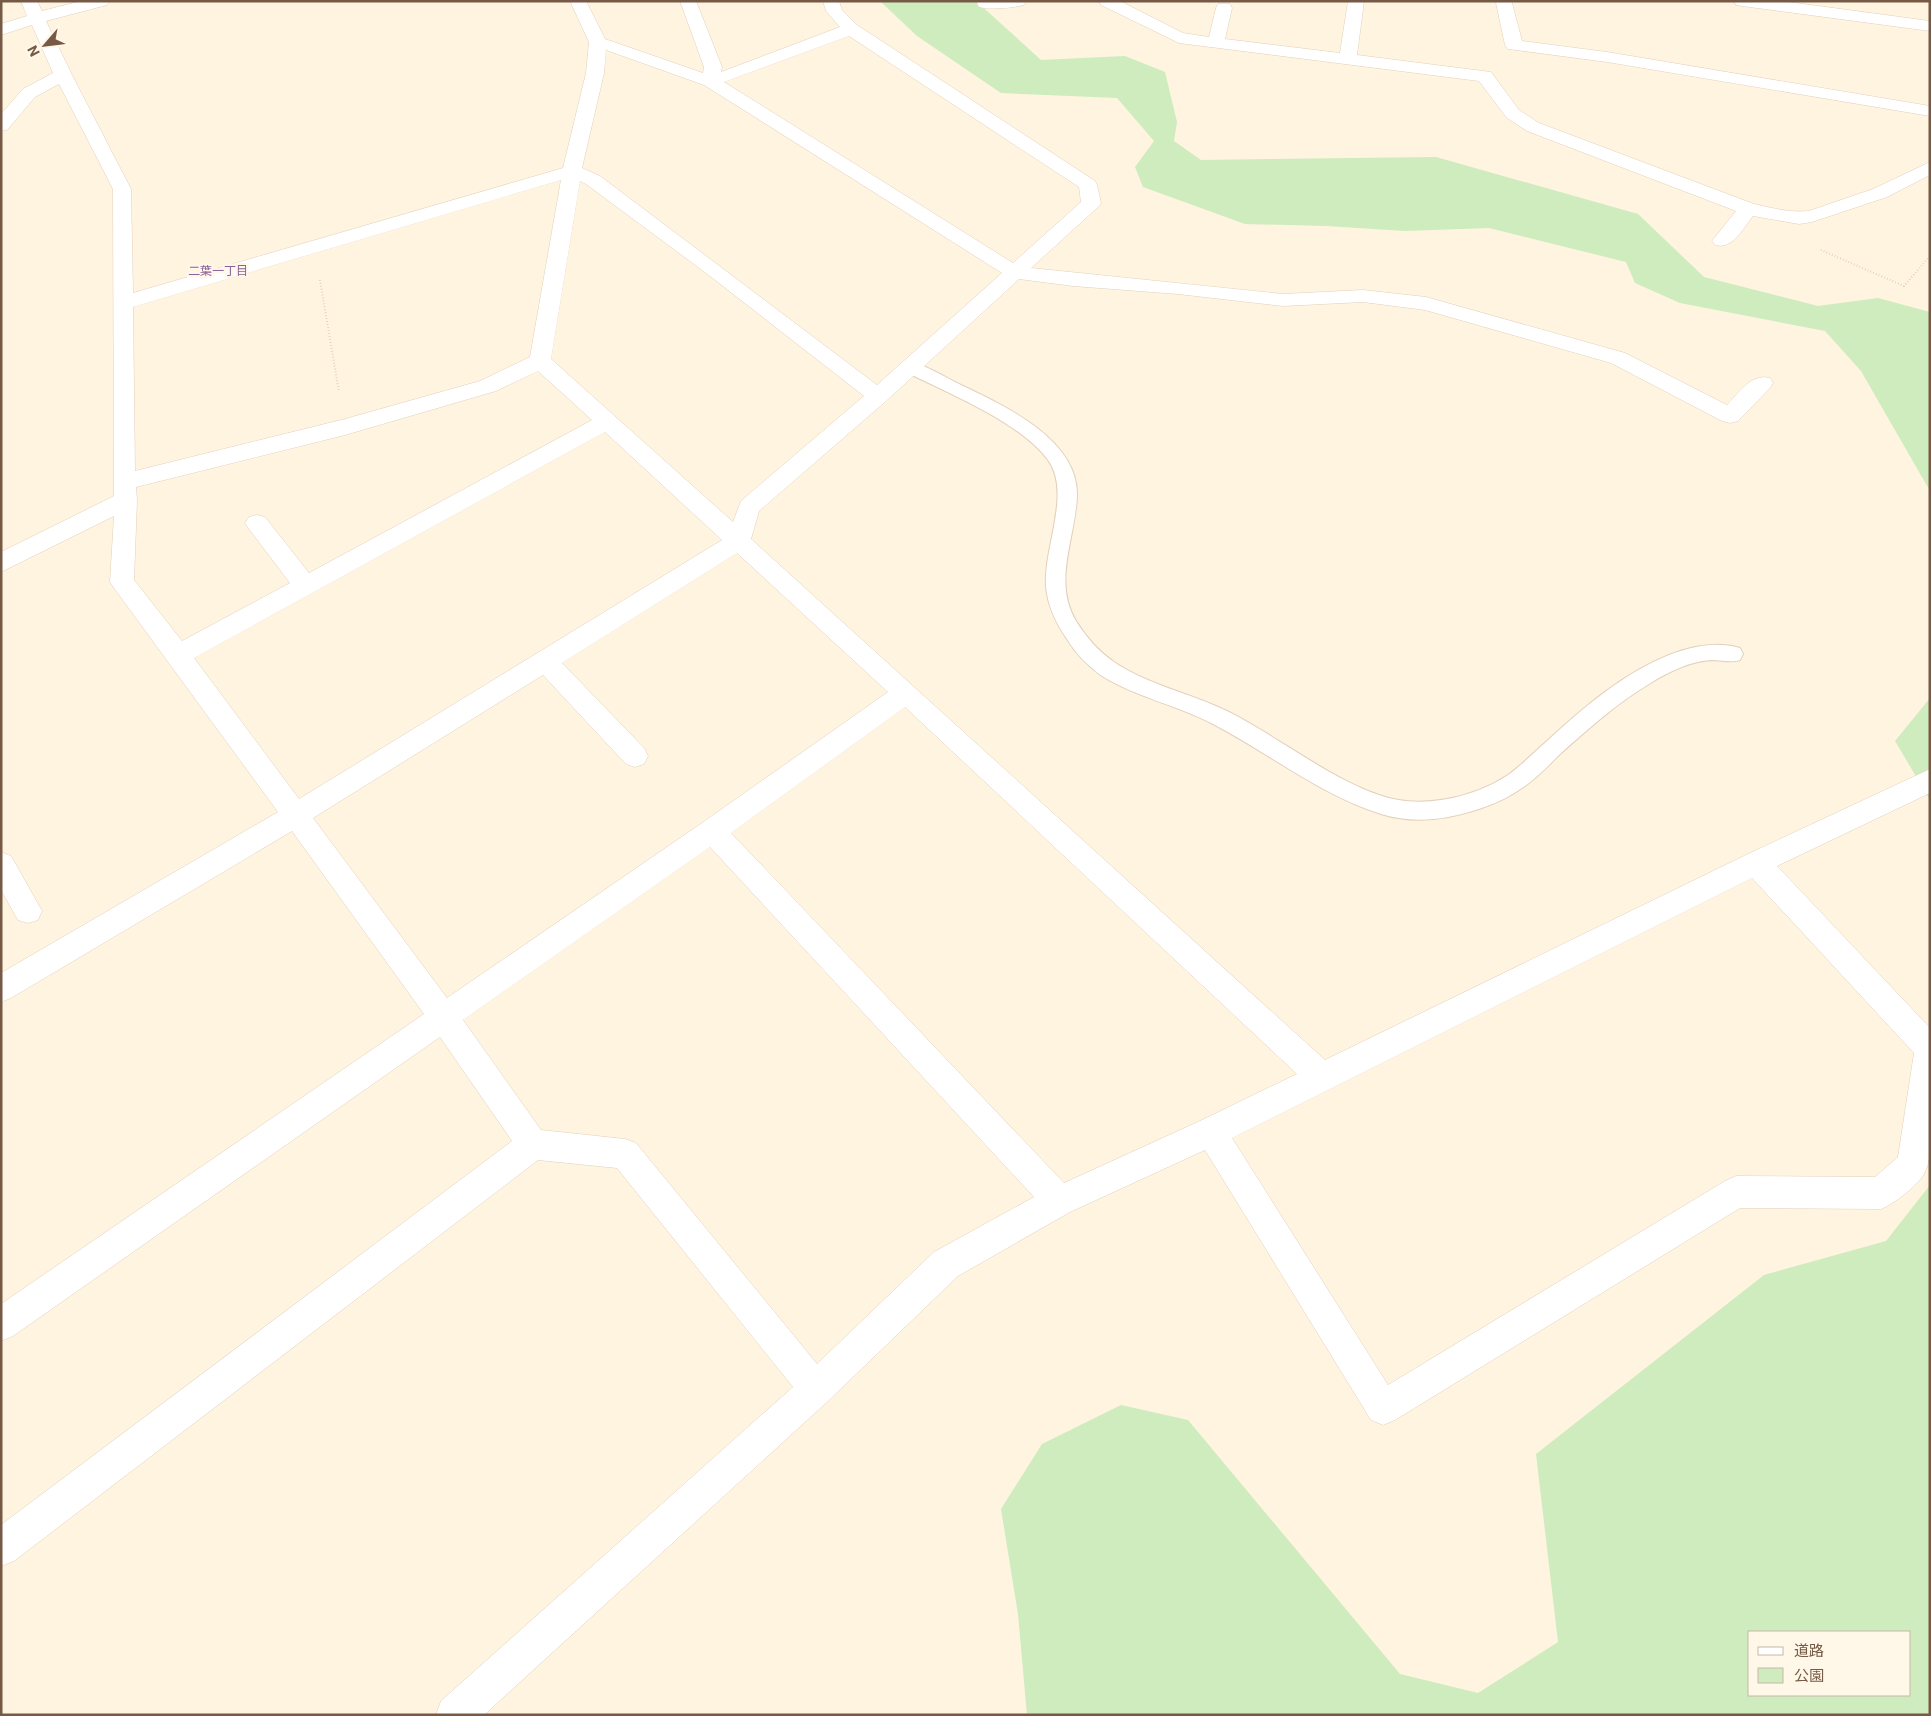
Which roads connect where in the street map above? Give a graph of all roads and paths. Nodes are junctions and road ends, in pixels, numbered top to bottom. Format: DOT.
graph roads {
  1 [pos="101,1"];
  2 [pos="578,1"];
  3 [pos="688,1"];
  4 [pos="831,1"];
  5 [pos="1018,1"];
  6 [pos="1107,1"];
  7 [pos="1356,1"];
  8 [pos="1742,1"];
  9 [pos="985,3"];
  10 [pos="1504,3"];
  11 [pos="1224,8"];
  12 [pos="33,10"];
  13 [pos="1930,26"];
  14 [pos="1,30"];
  15 [pos="851,30"];
  16 [pos="598,42"];
  17 [pos="1216,42"];
  18 [pos="1348,58"];
  19 [pos="63,75"];
  20 [pos="710,81"];
  21 [pos="1930,112"];
  22 [pos="1,126"];
  23 [pos="1930,168"];
  24 [pos="572,171"];
  25 [pos="1748,209"];
  26 [pos="1798,218"];
  27 [pos="1722,241"];
  28 [pos="314,247"];
  29 [pos="1930,256"];
  30 [pos="1014,272"];
  31 [pos="123,303"];
  32 [pos="540,361"];
  33 [pos="910,367"];
  34 [pos="1762,383"];
  35 [pos="878,396"];
  36 [pos="608,420"];
  37 [pos="345,427"];
  38 [pos="125,491"];
  39 [pos="257,523"];
  40 [pos="739,541"];
  41 [pos="1,562"];
  42 [pos="306,586"];
  43 [pos="1732,654"];
  44 [pos="178,655"];
  45 [pos="545,661"];
  46 [pos="906,693"];
  47 [pos="635,756"];
  48 [pos="1930,780"];
  49 [pos="294,816"];
  50 [pos="712,831"];
  51 [pos="1756,862"];
  52 [pos="1,864"];
  53 [pos="28,911"];
  54 [pos="1,989"];
  55 [pos="444,1018"];
  56 [pos="1320,1076"];
  57 [pos="1211,1132"];
  58 [pos="533,1144"];
  59 [pos="1059,1201"];
  60 [pos="1,1324"];
  61 [pos="816,1389"];
  62 [pos="1,1548"];
  63 [pos="456,1715"];
  1 -- 12 [label="street"];
  2 -- 16 [label="street"];
  3 -- 20 [label="street"];
  4 -- 15 [label="street"];
  5 -- 9 [label="street"];
  6 -- 17 [label="street"];
  7 -- 18 [label="street"];
  8 -- 13 [label="street"];
  10 -- 21 [label="street"];
  11 -- 17 [label="street"];
  12 -- 14 [label="street"];
  12 -- 19 [label="street"];
  15 -- 20 [label="street"];
  15 -- 30 [label="street"];
  16 -- 20 [label="street"];
  16 -- 24 [label="street"];
  17 -- 18 [label="street"];
  18 -- 25 [label="street"];
  19 -- 22 [label="street"];
  19 -- 31 [label="street"];
  20 -- 30 [label="street"];
  23 -- 26 [label="street"];
  24 -- 28 [label="street"];
  24 -- 32 [label="street"];
  24 -- 35 [label="street"];
  25 -- 26 [label="street"];
  25 -- 27 [label="street"];
  26 -- 29 [label="path"];
  28 -- 31 [label="street"];
  28 -- 37 [label="path"];
  30 -- 33 [label="street"];
  30 -- 34 [label="street"];
  31 -- 38 [label="street"];
  32 -- 36 [label="street"];
  32 -- 37 [label="street"];
  33 -- 35 [label="street"];
  33 -- 43 [label="lane"];
  35 -- 40 [label="street"];
  36 -- 40 [label="street"];
  36 -- 42 [label="street"];
  37 -- 38 [label="street"];
  38 -- 41 [label="street"];
  38 -- 44 [label="street"];
  39 -- 42 [label="street"];
  40 -- 45 [label="street"];
  40 -- 46 [label="street"];
  42 -- 44 [label="street"];
  44 -- 49 [label="street"];
  45 -- 47 [label="street"];
  45 -- 49 [label="street"];
  46 -- 50 [label="street"];
  46 -- 56 [label="street"];
  48 -- 51 [label="street"];
  49 -- 54 [label="street"];
  49 -- 55 [label="street"];
  50 -- 55 [label="street"];
  50 -- 59 [label="street"];
  51 -- 56 [label="street"];
  51 -- 57 [label="street"];
  52 -- 53 [label="street"];
  55 -- 58 [label="street"];
  55 -- 60 [label="street"];
  56 -- 57 [label="street"];
  57 -- 59 [label="street"];
  58 -- 61 [label="street"];
  58 -- 62 [label="street"];
  59 -- 61 [label="street"];
  61 -- 63 [label="street"];
}
